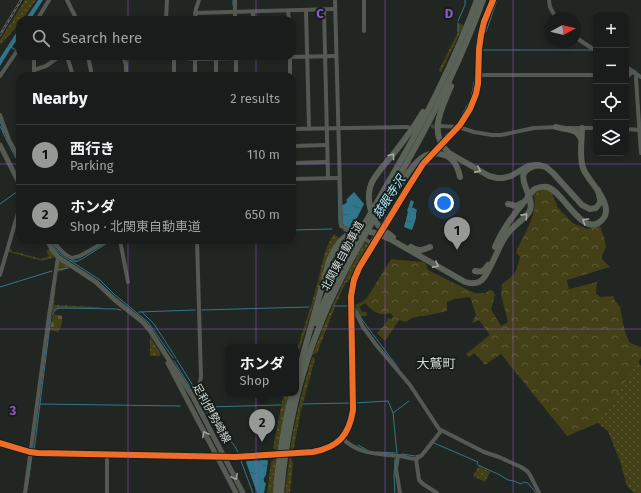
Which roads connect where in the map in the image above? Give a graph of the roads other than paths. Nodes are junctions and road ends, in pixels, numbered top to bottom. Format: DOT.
graph roads {
  1 [pos="49,0"];
  2 [pos="67,0"];
  3 [pos="167,0"];
  4 [pos="193,0"];
  5 [pos="234,0"];
  6 [pos="335,0"];
  7 [pos="364,0"];
  8 [pos="477,0"];
  9 [pos="483,0"];
  10 [pos="493,0"];
  11 [pos="549,0"];
  12 [pos="198,1"];
  13 [pos="306,10"];
  14 [pos="324,10"];
  15 [pos="335,10"];
  16 [pos="288,11"];
  17 [pos="234,12"];
  18 [pos="253,12"];
  19 [pos="553,12"];
  20 [pos="196,13"];
  21 [pos="39,16"];
  22 [pos="75,16"];
  23 [pos="166,16"];
  24 [pos="196,16"];
  25 [pos="234,16"];
  26 [pos="253,16"];
  27 [pos="288,16"];
  28 [pos="364,31"];
  29 [pos="581,41"];
  30 [pos="466,45"];
  31 [pos="593,49"];
  32 [pos="16,54"];
  33 [pos="296,56"];
  34 [pos="325,56"];
  35 [pos="336,56"];
  36 [pos="307,57"];
  37 [pos="34,60"];
  38 [pos="54,60"];
  39 [pos="68,60"];
  40 [pos="89,60"];
  41 [pos="124,60"];
  42 [pos="174,60"];
  43 [pos="195,60"];
  44 [pos="216,60"];
  45 [pos="236,60"];
  46 [pos="290,60"];
  47 [pos="34,70"];
  48 [pos="629,70"];
  49 [pos="72,72"];
  50 [pos="91,72"];
  51 [pos="126,72"];
  52 [pos="174,72"];
  53 [pos="194,72"];
  54 [pos="216,72"];
  55 [pos="236,72"];
  56 [pos="290,72"];
  57 [pos="632,72"];
  58 [pos="479,75"];
  59 [pos="593,75"];
  60 [pos="629,75"];
  61 [pos="0,76"];
  62 [pos="639,76"];
  63 [pos="444,78"];
  64 [pos="0,115"];
  65 [pos="440,126"];
  66 [pos="408,127"];
  67 [pos="458,127"];
  68 [pos="556,127"];
  69 [pos="309,128"];
  70 [pos="327,128"];
  71 [pos="338,128"];
  72 [pos="584,128"];
  73 [pos="593,128"];
  74 [pos="296,129"];
  75 [pos="629,129"];
  76 [pos="640,130"];
  77 [pos="446,140"];
  78 [pos="582,142"];
  79 [pos="0,145"];
  80 [pos="327,145"];
  81 [pos="296,146"];
  82 [pos="16,153"];
  83 [pos="641,154"];
  84 [pos="16,162"];
  85 [pos="327,162"];
  86 [pos="296,163"];
  87 [pos="423,164"];
  88 [pos="10,165"];
  89 [pos="539,165"];
  90 [pos="16,177"];
  91 [pos="460,177"];
  92 [pos="328,178"];
  93 [pos="339,178"];
  94 [pos="296,179"];
  95 [pos="598,190"];
  96 [pos="524,202"];
  97 [pos="508,204"];
  98 [pos="16,220"];
  99 [pos="354,234"];
  100 [pos="391,237"];
  101 [pos="365,238"];
  102 [pos="49,244"];
  103 [pos="56,244"];
  104 [pos="98,244"];
  105 [pos="121,244"];
  106 [pos="197,244"];
  107 [pos="373,244"];
  108 [pos="430,247"];
  109 [pos="58,257"];
  110 [pos="476,271"];
  111 [pos="0,275"];
  112 [pos="128,282"];
  113 [pos="351,310"];
  114 [pos="160,346"];
  115 [pos="300,366"];
  116 [pos="299,370"];
  117 [pos="299,390"];
  118 [pos="185,395"];
  119 [pos="291,396"];
  120 [pos="297,396"];
  121 [pos="193,397"];
  122 [pos="196,416"];
  123 [pos="441,431"];
  124 [pos="342,438"];
  125 [pos="0,443"];
  126 [pos="30,452"];
  127 [pos="276,454"];
  128 [pos="290,454"];
  129 [pos="105,455"];
  130 [pos="217,456"];
  131 [pos="398,456"];
  132 [pos="224,457"];
  133 [pos="416,459"];
  134 [pos="25,493"];
  135 [pos="106,493"];
  136 [pos="236,493"];
  137 [pos="243,493"];
  138 [pos="276,493"];
  139 [pos="281,493"];
  140 [pos="400,493"];
  141 [pos="437,493"];
  142 [pos="538,493"];
  1 -- 21 [label="street"];
  2 -- 22 [label="street"];
  3 -- 23 [label="street"];
  4 -- 12 [label="street"];
  5 -- 17 [label="street"];
  6 -- 15 [label="street"];
  7 -- 28 [label="street"];
  8 -- 63 [label="highway, 北関東自動車道"];
  9 -- 30 [label="highway, 北関東自動車道"];
  10 -- 58 [label="street"];
  11 -- 19 [label="street"];
  12 -- 20 [label="street"];
  13 -- 14 [label="street"];
  13 -- 16 [label="street"];
  13 -- 36 [label="street"];
  14 -- 15 [label="street"];
  14 -- 34 [label="street"];
  15 -- 35 [label="street"];
  16 -- 18 [label="street"];
  16 -- 27 [label="street"];
  17 -- 18 [label="street"];
  17 -- 20 [label="street"];
  17 -- 25 [label="street"];
  18 -- 26 [label="street"];
  20 -- 24 [label="street"];
  29 -- 31 [label="street"];
  30 -- 89 [label="highway, one-way"];
  30 -- 101 [label="highway, 北関東自動車道"];
  32 -- 61 [label="street"];
  33 -- 36 [label="street"];
  34 -- 35 [label="street"];
  34 -- 36 [label="street"];
  34 -- 70 [label="street"];
  35 -- 71 [label="street"];
  36 -- 69 [label="street"];
  37 -- 47 [label="street"];
  38 -- 47 [label="street"];
  39 -- 49 [label="street"];
  40 -- 50 [label="street"];
  41 -- 51 [label="street"];
  42 -- 52 [label="street"];
  43 -- 53 [label="street"];
  44 -- 54 [label="street"];
  45 -- 55 [label="street"];
  46 -- 56 [label="street"];
  48 -- 57 [label="street"];
  57 -- 60 [label="street"];
  57 -- 62 [label="street"];
  58 -- 59 [label="street"];
  58 -- 67 [label="street"];
  62 -- 76 [label="street"];
  100 -- 63 [label="highway, one-way"];
  63 -- 115 [label="highway, 北関東自動車道"];
  64 -- 82 [label="street"];
  65 -- 67 [label="street"];
  66 -- 71 [label="street"];
  67 -- 68 [label="street"];
  67 -- 77 [label="street"];
  68 -- 72 [label="street"];
  68 -- 78 [label="highway"];
  69 -- 70 [label="street"];
  69 -- 74 [label="street"];
  70 -- 71 [label="street"];
  70 -- 80 [label="street"];
  71 -- 93 [label="street"];
  72 -- 73 [label="street"];
  72 -- 78 [label="highway"];
  75 -- 76 [label="street"];
  76 -- 83 [label="street"];
  78 -- 95 [label="highway"];
  79 -- 88 [label="main road"];
  80 -- 81 [label="street"];
  80 -- 85 [label="street"];
  84 -- 88 [label="street"];
  85 -- 86 [label="street"];
  85 -- 92 [label="street"];
  87 -- 107 [label="street"];
  88 -- 90 [label="main road"];
  89 -- 95 [label="highway"];
  100 -- 89 [label="highway, one-way"];
  91 -- 101 [label="highway"];
  92 -- 93 [label="street"];
  92 -- 94 [label="street"];
  93 -- 99 [label="street"];
  95 -- 96 [label="highway, one-way"];
  96 -- 97 [label="highway"];
  96 -- 110 [label="highway"];
  98 -- 111 [label="street"];
  100 -- 108 [label="highway"];
  100 -- 115 [label="highway"];
  101 -- 107 [label="street"];
  101 -- 117 [label="highway, 北関東自動車道"];
  102 -- 109 [label="main road, 足利伊勢崎線"];
  103 -- 104 [label="street"];
  105 -- 112 [label="street"];
  106 -- 121 [label="street"];
  107 -- 113 [label="street"];
  109 -- 114 [label="main road, 足利伊勢崎線"];
  109 -- 126 [label="street"];
  113 -- 123 [label="street"];
  113 -- 124 [label="street"];
  114 -- 118 [label="main road, 足利伊勢崎線"];
  114 -- 121 [label="main road, 足利伊勢崎線"];
  115 -- 116 [label="highway, 北関東自動車道"];
  118 -- 121 [label="main road"];
  118 -- 122 [label="main road, 足利伊勢崎線"];
  119 -- 138 [label="highway"];
  120 -- 139 [label="highway, 北関東自動車道"];
  121 -- 122 [label="main road"];
  121 -- 132 [label="main road, 足利伊勢崎線"];
  130 -- 122 [label="main road, 足利伊勢崎線, one-way"];
  123 -- 133 [label="street"];
  123 -- 142 [label="street"];
  124 -- 128 [label="street"];
  124 -- 131 [label="street"];
  125 -- 126 [label="street"];
  126 -- 129 [label="street"];
  126 -- 134 [label="street"];
  127 -- 132 [label="street"];
  129 -- 130 [label="street"];
  129 -- 135 [label="street"];
  130 -- 132 [label="street"];
  130 -- 136 [label="main road, 足利伊勢崎線"];
  131 -- 133 [label="street"];
  131 -- 140 [label="street"];
  132 -- 137 [label="main road, 足利伊勢崎線, one-way"];
  133 -- 141 [label="street"];
}
